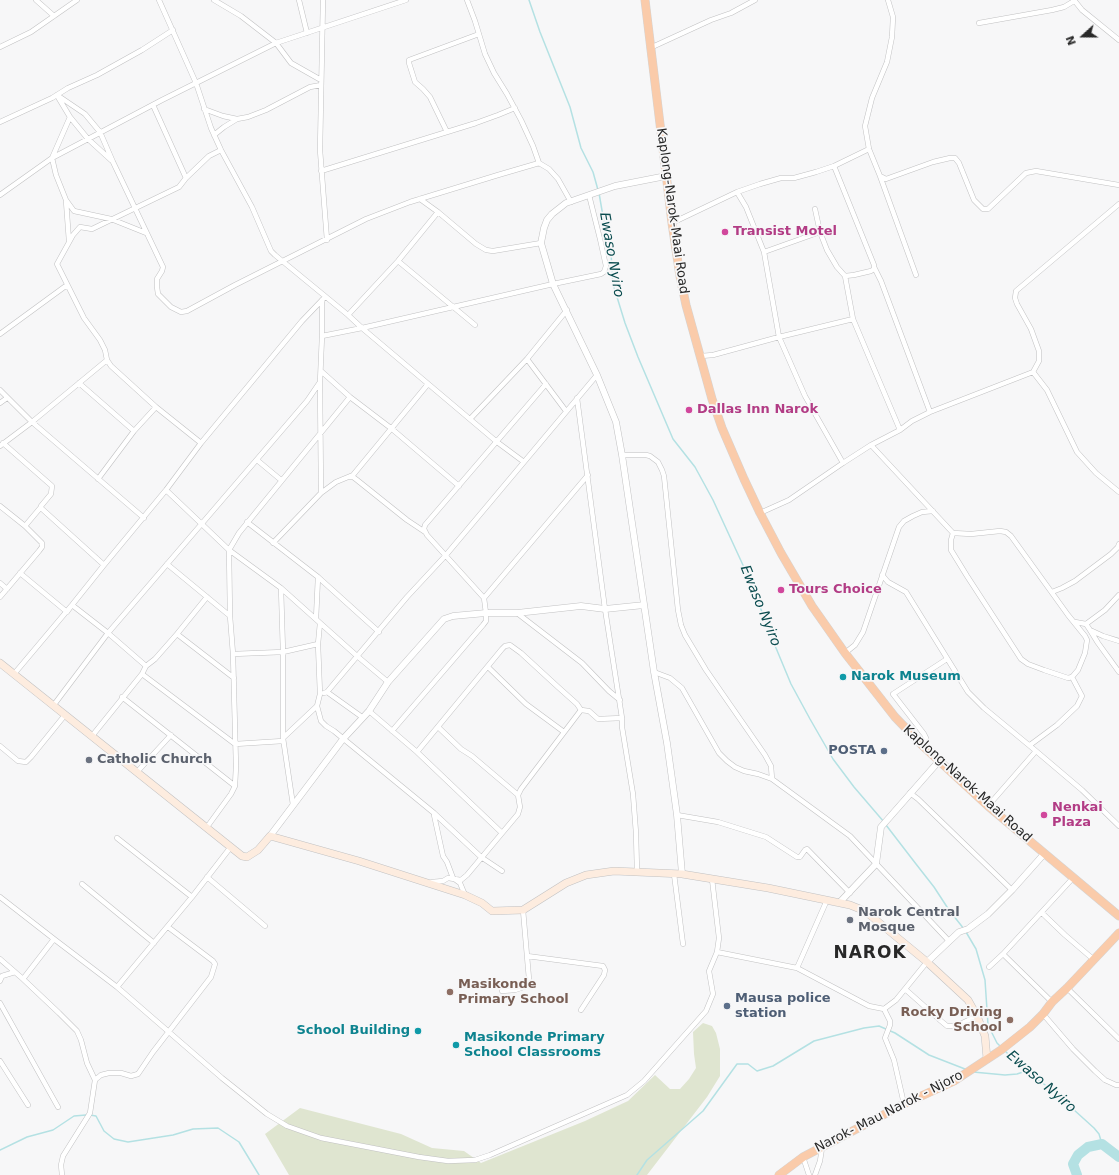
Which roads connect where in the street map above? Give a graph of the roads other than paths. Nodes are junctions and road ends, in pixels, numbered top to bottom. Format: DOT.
graph roads {
  1 [pos="36,0"];
  2 [pos="77,0"];
  3 [pos="159,0"];
  4 [pos="214,0"];
  5 [pos="299,0"];
  6 [pos="323,0"];
  7 [pos="406,0"];
  8 [pos="467,0"];
  9 [pos="645,0"];
  10 [pos="755,0"];
  11 [pos="888,0"];
  12 [pos="1074,0"];
  13 [pos="54,16"];
  14 [pos="979,24"];
  15 [pos="322,29"];
  16 [pos="173,30"];
  17 [pos="307,34"];
  18 [pos="479,34"];
  19 [pos="1119,40"];
  20 [pos="276,43"];
  21 [pos="0,48"];
  22 [pos="650,48"];
  23 [pos="196,83"];
  24 [pos="321,83"];
  25 [pos="57,95"];
  26 [pos="153,105"];
  27 [pos="515,108"];
  28 [pos="204,109"];
  29 [pos="70,117"];
  30 [pos="237,119"];
  31 [pos="0,122"];
  32 [pos="100,132"];
  33 [pos="447,132"];
  34 [pos="214,135"];
  35 [pos="88,139"];
  36 [pos="869,149"];
  37 [pos="221,150"];
  38 [pos="52,158"];
  39 [pos="113,162"];
  40 [pos="539,163"];
  41 [pos="834,166"];
  42 [pos="321,171"];
  43 [pos="666,176"];
  44 [pos="880,176"];
  45 [pos="186,178"];
  46 [pos="1119,184"];
  47 [pos="737,192"];
  48 [pos="0,195"];
  49 [pos="589,195"];
  50 [pos="66,200"];
  51 [pos="420,200"];
  52 [pos="570,202"];
  53 [pos="1119,204"];
  54 [pos="135,208"];
  55 [pos="815,209"];
  56 [pos="438,212"];
  57 [pos="112,219"];
  58 [pos="672,223"];
  59 [pos="820,232"];
  60 [pos="146,233"];
  61 [pos="327,240"];
  62 [pos="69,243"];
  63 [pos="541,244"];
  64 [pos="764,252"];
  65 [pos="284,261"];
  66 [pos="398,261"];
  67 [pos="874,267"];
  68 [pos="916,274"];
  69 [pos="845,276"];
  70 [pos="553,284"];
  71 [pos="67,285"];
  72 [pos="324,298"];
  73 [pos="454,307"];
  74 [pos="567,310"];
  75 [pos="348,315"];
  76 [pos="853,319"];
  77 [pos="474,325"];
  78 [pos="362,328"];
  79 [pos="0,334"];
  80 [pos="322,336"];
  81 [pos="779,337"];
  82 [pos="701,356"];
  83 [pos="107,360"];
  84 [pos="527,360"];
  85 [pos="321,371"];
  86 [pos="1033,372"];
  87 [pos="597,375"];
  88 [pos="320,382"];
  89 [pos="79,383"];
  90 [pos="428,384"];
  91 [pos="546,384"];
  92 [pos="0,390"];
  93 [pos="350,397"];
  94 [pos="7,398"];
  95 [pos="577,398"];
  96 [pos="0,403"];
  97 [pos="156,407"];
  98 [pos="566,411"];
  99 [pos="930,412"];
  100 [pos="471,418"];
  101 [pos="32,422"];
  102 [pos="392,430"];
  103 [pos="900,430"];
  104 [pos="134,431"];
  105 [pos="321,434"];
  106 [pos="497,442"];
  107 [pos="201,443"];
  108 [pos="2,445"];
  109 [pos="871,445"];
  110 [pos="622,455"];
  111 [pos="257,460"];
  112 [pos="524,462"];
  113 [pos="843,463"];
  114 [pos="588,475"];
  115 [pos="347,476"];
  116 [pos="98,479"];
  117 [pos="281,480"];
  118 [pos="459,486"];
  119 [pos="166,490"];
  120 [pos="1119,492"];
  121 [pos="320,493"];
  122 [pos="0,506"];
  123 [pos="40,507"];
  124 [pos="933,511"];
  125 [pos="760,513"];
  126 [pos="144,518"];
  127 [pos="247,522"];
  128 [pos="202,525"];
  129 [pos="25,526"];
  130 [pos="425,532"];
  131 [pos="953,533"];
  132 [pos="273,543"];
  133 [pos="1119,544"];
  134 [pos="230,550"];
  135 [pos="446,555"];
  136 [pos="167,564"];
  137 [pos="104,565"];
  138 [pos="20,573"];
  139 [pos="882,575"];
  140 [pos="318,577"];
  141 [pos="0,583"];
  142 [pos="281,588"];
  143 [pos="7,589"];
  144 [pos="1052,592"];
  145 [pos="1119,595"];
  146 [pos="0,597"];
  147 [pos="207,597"];
  148 [pos="484,598"];
  149 [pos="72,605"];
  150 [pos="644,605"];
  151 [pos="605,609"];
  152 [pos="486,613"];
  153 [pos="517,613"];
  154 [pos="230,616"];
  155 [pos="316,619"];
  156 [pos="1075,622"];
  157 [pos="320,623"];
  158 [pos="1086,624"];
  159 [pos="1090,630"];
  160 [pos="379,632"];
  161 [pos="108,633"];
  162 [pos="177,634"];
  163 [pos="1119,641"];
  164 [pos="318,644"];
  165 [pos="283,652"];
  166 [pos="845,653"];
  167 [pos="233,654"];
  168 [pos="357,656"];
  169 [pos="947,659"];
  170 [pos="0,663"];
  171 [pos="146,666"];
  172 [pos="488,667"];
  173 [pos="654,672"];
  174 [pos="1119,672"];
  175 [pos="14,674"];
  176 [pos="142,674"];
  177 [pos="1072,677"];
  178 [pos="234,678"];
  179 [pos="388,682"];
  180 [pos="327,692"];
  181 [pos="320,694"];
  182 [pos="122,697"];
  183 [pos="620,700"];
  184 [pos="53,706"];
  185 [pos="317,706"];
  186 [pos="581,710"];
  187 [pos="369,711"];
  188 [pos="65,716"];
  189 [pos="362,717"];
  190 [pos="622,718"];
  191 [pos="438,727"];
  192 [pos="392,731"];
  193 [pos="564,732"];
  194 [pos="171,735"];
  195 [pos="92,736"];
  196 [pos="343,739"];
  197 [pos="283,740"];
  198 [pos="235,744"];
  199 [pos="1030,745"];
  200 [pos="0,746"];
  201 [pos="923,746"];
  202 [pos="1036,751"];
  203 [pos="417,752"];
  204 [pos="939,761"];
  205 [pos="137,772"];
  206 [pos="772,779"];
  207 [pos="235,786"];
  208 [pos="910,793"];
  209 [pos="518,795"];
  210 [pos="293,804"];
  211 [pos="988,806"];
  212 [pos="434,814"];
  213 [pos="677,815"];
  214 [pos="1119,826"];
  215 [pos="207,827"];
  216 [pos="502,833"];
  217 [pos="270,836"];
  218 [pos="118,838"];
  219 [pos="230,848"];
  220 [pos="1044,854"];
  221 [pos="482,857"];
  222 [pos="876,864"];
  223 [pos="502,871"];
  224 [pos="637,871"];
  225 [pos="674,874"];
  226 [pos="682,874"];
  227 [pos="207,877"];
  228 [pos="453,878"];
  229 [pos="1073,878"];
  230 [pos="712,879"];
  231 [pos="424,883"];
  232 [pos="82,884"];
  233 [pos="1012,890"];
  234 [pos="850,892"];
  235 [pos="465,895"];
  236 [pos="0,897"];
  237 [pos="192,897"];
  238 [pos="827,900"];
  239 [pos="840,902"];
  240 [pos="523,910"];
  241 [pos="1042,913"];
  242 [pos="1119,916"];
  243 [pos="265,926"];
  244 [pos="168,927"];
  245 [pos="1119,933"];
  246 [pos="54,939"];
  247 [pos="949,941"];
  248 [pos="154,943"];
  249 [pos="683,944"];
  250 [pos="717,952"];
  251 [pos="1003,954"];
  252 [pos="527,956"];
  253 [pos="0,959"];
  254 [pos="1093,959"];
  255 [pos="927,962"];
  256 [pos="989,967"];
  257 [pos="797,968"];
  258 [pos="15,972"];
  259 [pos="23,979"];
  260 [pos="0,981"];
  261 [pos="117,987"];
  262 [pos="1067,988"];
  263 [pos="905,989"];
  264 [pos="502,991"];
  265 [pos="1052,1002"];
  266 [pos="0,1003"];
  267 [pos="884,1009"];
  268 [pos="581,1010"];
  269 [pos="1042,1014"];
  270 [pos="977,1016"];
  271 [pos="169,1032"];
  272 [pos="1119,1039"];
  273 [pos="987,1059"];
  274 [pos="0,1061"];
  275 [pos="95,1080"];
  276 [pos="1119,1085"];
  277 [pos="904,1104"];
  278 [pos="28,1105"];
  279 [pos="58,1107"];
  280 [pos="822,1146"];
  281 [pos="803,1157"];
  282 [pos="62,1175"];
  283 [pos="779,1175"];
  284 [pos="809,1175"];
  285 [pos="815,1175"];
  1 -- 13 [label="street"];
  2 -- 13 [label="street"];
  3 -- 16 [label="street"];
  4 -- 20 [label="street"];
  5 -- 17 [label="street"];
  6 -- 15 [label="street"];
  7 -- 15 [label="street"];
  8 -- 18 [label="street"];
  9 -- 22 [label="highway, Kaplong-Narok-Maai Road"];
  10 -- 22 [label="street"];
  11 -- 36 [label="street"];
  12 -- 14 [label="street"];
  12 -- 19 [label="street"];
  13 -- 21 [label="street"];
  15 -- 17 [label="street"];
  15 -- 24 [label="street"];
  16 -- 23 [label="street"];
  16 -- 25 [label="street"];
  17 -- 20 [label="street"];
  18 -- 27 [label="street"];
  18 -- 33 [label="street"];
  20 -- 23 [label="street"];
  20 -- 24 [label="street"];
  22 -- 43 [label="highway, Kaplong-Narok-Maai Road"];
  23 -- 26 [label="street"];
  23 -- 28 [label="street"];
  24 -- 30 [label="street"];
  24 -- 42 [label="street"];
  25 -- 29 [label="street"];
  25 -- 31 [label="street"];
  25 -- 32 [label="street"];
  26 -- 32 [label="street"];
  26 -- 45 [label="street"];
  27 -- 33 [label="street"];
  27 -- 40 [label="street"];
  28 -- 30 [label="street"];
  28 -- 34 [label="street"];
  29 -- 35 [label="street"];
  29 -- 38 [label="street"];
  30 -- 34 [label="street"];
  32 -- 35 [label="street"];
  32 -- 39 [label="street"];
  33 -- 42 [label="street"];
  34 -- 37 [label="street"];
  35 -- 38 [label="street"];
  35 -- 39 [label="street"];
  36 -- 41 [label="street"];
  36 -- 44 [label="street"];
  37 -- 45 [label="street"];
  37 -- 65 [label="street"];
  38 -- 48 [label="street"];
  38 -- 50 [label="street"];
  39 -- 54 [label="street"];
  40 -- 51 [label="street"];
  40 -- 52 [label="street"];
  41 -- 47 [label="street"];
  41 -- 67 [label="street"];
  42 -- 61 [label="street"];
  43 -- 49 [label="street"];
  43 -- 58 [label="highway, Kaplong-Narok-Maai Road"];
  44 -- 46 [label="street"];
  44 -- 68 [label="street"];
  45 -- 54 [label="street"];
  47 -- 58 [label="street"];
  47 -- 64 [label="street"];
  49 -- 52 [label="street"];
  49 -- 70 [label="street"];
  50 -- 57 [label="street"];
  50 -- 62 [label="street"];
  51 -- 56 [label="street"];
  51 -- 61 [label="street"];
  52 -- 63 [label="street"];
  53 -- 86 [label="street"];
  54 -- 57 [label="street"];
  54 -- 60 [label="street"];
  55 -- 59 [label="street"];
  56 -- 63 [label="street"];
  56 -- 66 [label="street"];
  57 -- 60 [label="street"];
  57 -- 62 [label="street"];
  58 -- 82 [label="highway, Kaplong-Narok-Maai Road"];
  59 -- 64 [label="street"];
  59 -- 69 [label="street"];
  60 -- 65 [label="street"];
  61 -- 65 [label="street"];
  62 -- 71 [label="street"];
  63 -- 70 [label="street"];
  64 -- 81 [label="street"];
  65 -- 72 [label="street"];
  66 -- 73 [label="street"];
  66 -- 75 [label="street"];
  67 -- 69 [label="street"];
  67 -- 99 [label="street"];
  69 -- 76 [label="street"];
  70 -- 73 [label="street"];
  70 -- 74 [label="street"];
  71 -- 79 [label="street"];
  71 -- 83 [label="street"];
  72 -- 75 [label="street"];
  72 -- 80 [label="street"];
  72 -- 107 [label="street"];
  73 -- 77 [label="street"];
  73 -- 78 [label="street"];
  74 -- 84 [label="street"];
  74 -- 87 [label="street"];
  75 -- 78 [label="street"];
  76 -- 81 [label="street"];
  76 -- 103 [label="street"];
  78 -- 80 [label="street"];
  78 -- 90 [label="street"];
  80 -- 85 [label="street"];
  81 -- 82 [label="street"];
  81 -- 113 [label="street"];
  82 -- 125 [label="highway, Kaplong-Narok-Maai Road"];
  83 -- 89 [label="street"];
  83 -- 97 [label="street"];
  84 -- 91 [label="street"];
  84 -- 100 [label="street"];
  85 -- 88 [label="street"];
  85 -- 93 [label="street"];
  86 -- 99 [label="street"];
  86 -- 120 [label="street"];
  87 -- 95 [label="street"];
  87 -- 110 [label="street"];
  88 -- 105 [label="street"];
  88 -- 111 [label="street"];
  89 -- 101 [label="street"];
  89 -- 104 [label="street"];
  90 -- 100 [label="street"];
  90 -- 102 [label="street"];
  91 -- 98 [label="street"];
  91 -- 106 [label="street"];
  92 -- 94 [label="street"];
  93 -- 102 [label="street"];
  93 -- 105 [label="street"];
  94 -- 96 [label="street"];
  94 -- 101 [label="street"];
  95 -- 98 [label="street"];
  95 -- 114 [label="street"];
  97 -- 104 [label="street"];
  97 -- 107 [label="street"];
  98 -- 112 [label="street"];
  99 -- 103 [label="street"];
  100 -- 106 [label="street"];
  101 -- 108 [label="street"];
  101 -- 116 [label="street"];
  102 -- 115 [label="street"];
  102 -- 118 [label="street"];
  103 -- 109 [label="street"];
  104 -- 116 [label="street"];
  105 -- 117 [label="street"];
  105 -- 121 [label="street"];
  106 -- 112 [label="street"];
  106 -- 118 [label="street"];
  107 -- 119 [label="street"];
  108 -- 123 [label="street"];
  109 -- 113 [label="street"];
  109 -- 124 [label="street"];
  110 -- 150 [label="street"];
  110 -- 206 [label="street"];
  111 -- 117 [label="street"];
  111 -- 128 [label="street"];
  112 -- 135 [label="street"];
  113 -- 125 [label="street"];
  114 -- 148 [label="street"];
  114 -- 151 [label="street"];
  115 -- 121 [label="street"];
  115 -- 130 [label="street"];
  116 -- 126 [label="street"];
  117 -- 127 [label="street"];
  118 -- 130 [label="street"];
  119 -- 126 [label="street"];
  119 -- 128 [label="street"];
  121 -- 132 [label="street"];
  122 -- 129 [label="street"];
  123 -- 129 [label="street"];
  123 -- 137 [label="street"];
  124 -- 131 [label="street"];
  124 -- 139 [label="street"];
  125 -- 166 [label="highway, Kaplong-Narok-Maai Road"];
  126 -- 137 [label="street"];
  127 -- 132 [label="street"];
  127 -- 134 [label="street"];
  128 -- 134 [label="street"];
  128 -- 136 [label="street"];
  129 -- 138 [label="street"];
  130 -- 135 [label="street"];
  131 -- 144 [label="street"];
  131 -- 177 [label="street"];
  132 -- 140 [label="street"];
  133 -- 144 [label="street"];
  134 -- 142 [label="street"];
  134 -- 154 [label="street"];
  135 -- 148 [label="street"];
  135 -- 160 [label="street"];
  136 -- 147 [label="street"];
  136 -- 161 [label="street"];
  137 -- 149 [label="street"];
  138 -- 143 [label="street"];
  138 -- 149 [label="street"];
  139 -- 166 [label="street"];
  139 -- 169 [label="street"];
  140 -- 155 [label="street"];
  140 -- 160 [label="street"];
  141 -- 143 [label="street"];
  142 -- 155 [label="street"];
  142 -- 165 [label="street"];
  143 -- 146 [label="street"];
  144 -- 156 [label="street"];
  145 -- 158 [label="street"];
  147 -- 154 [label="street"];
  147 -- 162 [label="street"];
  148 -- 152 [label="street"];
  149 -- 161 [label="street"];
  149 -- 175 [label="street"];
  150 -- 151 [label="street"];
  150 -- 173 [label="street"];
  151 -- 153 [label="street"];
  151 -- 183 [label="street"];
  152 -- 153 [label="street"];
  152 -- 179 [label="street"];
  152 -- 192 [label="street"];
  153 -- 183 [label="street"];
  154 -- 167 [label="street"];
  155 -- 157 [label="street"];
  156 -- 158 [label="street"];
  156 -- 177 [label="street"];
  157 -- 164 [label="street"];
  157 -- 168 [label="street"];
  158 -- 159 [label="street"];
  159 -- 163 [label="street"];
  159 -- 174 [label="street"];
  160 -- 168 [label="street"];
  161 -- 171 [label="street"];
  161 -- 184 [label="street"];
  162 -- 171 [label="street"];
  162 -- 178 [label="street"];
  164 -- 165 [label="street"];
  164 -- 181 [label="street"];
  165 -- 167 [label="street"];
  165 -- 197 [label="street"];
  166 -- 201 [label="highway, Kaplong-Narok-Maai Road"];
  167 -- 178 [label="street"];
  168 -- 179 [label="street"];
  168 -- 180 [label="street"];
  169 -- 199 [label="street"];
  169 -- 201 [label="street"];
  170 -- 175 [label="main road"];
  171 -- 176 [label="street"];
  172 -- 186 [label="street"];
  172 -- 191 [label="street"];
  172 -- 193 [label="street"];
  173 -- 206 [label="street"];
  173 -- 213 [label="street"];
  175 -- 184 [label="main road"];
  176 -- 182 [label="street"];
  176 -- 198 [label="street"];
  177 -- 199 [label="street"];
  178 -- 198 [label="street"];
  179 -- 187 [label="street"];
  180 -- 181 [label="street"];
  180 -- 189 [label="street"];
  181 -- 185 [label="street"];
  182 -- 194 [label="street"];
  182 -- 195 [label="street"];
  183 -- 190 [label="street"];
  184 -- 188 [label="main road"];
  185 -- 196 [label="street"];
  185 -- 197 [label="street"];
  186 -- 190 [label="street"];
  186 -- 193 [label="street"];
  187 -- 189 [label="street"];
  187 -- 192 [label="street"];
  188 -- 195 [label="main road"];
  188 -- 200 [label="street"];
  189 -- 196 [label="street"];
  190 -- 224 [label="street"];
  191 -- 203 [label="street"];
  191 -- 209 [label="street"];
  192 -- 203 [label="street"];
  193 -- 209 [label="street"];
  194 -- 205 [label="street"];
  194 -- 207 [label="street"];
  195 -- 205 [label="main road"];
  196 -- 210 [label="street"];
  196 -- 212 [label="street"];
  197 -- 198 [label="street"];
  197 -- 210 [label="street"];
  198 -- 207 [label="street"];
  199 -- 202 [label="street"];
  201 -- 204 [label="highway, Kaplong-Narok-Maai Road"];
  202 -- 211 [label="street"];
  202 -- 214 [label="street"];
  203 -- 216 [label="street"];
  204 -- 208 [label="street"];
  204 -- 211 [label="highway, Kaplong-Narok-Maai Road"];
  205 -- 215 [label="main road"];
  206 -- 222 [label="street"];
  207 -- 215 [label="street"];
  208 -- 222 [label="street"];
  208 -- 233 [label="street"];
  209 -- 216 [label="street"];
  210 -- 217 [label="street"];
  211 -- 220 [label="highway, Kaplong-Narok-Maai Road"];
  212 -- 221 [label="street"];
  212 -- 228 [label="street"];
  213 -- 226 [label="street"];
  213 -- 234 [label="street"];
  215 -- 219 [label="main road"];
  216 -- 221 [label="street"];
  217 -- 219 [label="main road"];
  217 -- 231 [label="main road"];
  218 -- 237 [label="street"];
  219 -- 227 [label="street"];
  220 -- 229 [label="highway, Kaplong-Narok-Maai Road"];
  220 -- 233 [label="street"];
  221 -- 223 [label="street"];
  221 -- 228 [label="street"];
  222 -- 234 [label="street"];
  222 -- 247 [label="street"];
  224 -- 225 [label="main road"];
  224 -- 240 [label="main road"];
  225 -- 226 [label="main road"];
  225 -- 249 [label="street"];
  226 -- 230 [label="main road"];
  227 -- 237 [label="street"];
  227 -- 243 [label="street"];
  228 -- 231 [label="street"];
  228 -- 235 [label="street"];
  229 -- 241 [label="street"];
  229 -- 242 [label="highway, Kaplong-Narok-Maai Road"];
  230 -- 238 [label="main road"];
  230 -- 250 [label="street"];
  231 -- 235 [label="main road"];
  232 -- 248 [label="street"];
  233 -- 247 [label="street"];
  234 -- 239 [label="street"];
  235 -- 240 [label="main road"];
  236 -- 246 [label="street"];
  237 -- 244 [label="street"];
  238 -- 239 [label="main road"];
  238 -- 257 [label="street"];
  239 -- 255 [label="main road"];
  240 -- 252 [label="street"];
  241 -- 251 [label="street"];
  241 -- 254 [label="street"];
  244 -- 248 [label="street"];
  244 -- 271 [label="street"];
  245 -- 254 [label="highway, Narok- Mau Narok - Njoro"];
  246 -- 259 [label="street"];
  246 -- 261 [label="street"];
  247 -- 255 [label="street"];
  248 -- 261 [label="street"];
  250 -- 257 [label="street"];
  250 -- 271 [label="street"];
  251 -- 256 [label="street"];
  251 -- 265 [label="street"];
  252 -- 264 [label="street"];
  252 -- 268 [label="street"];
  253 -- 258 [label="street"];
  254 -- 262 [label="highway, Narok- Mau Narok - Njoro"];
  255 -- 263 [label="street"];
  255 -- 270 [label="main road"];
  257 -- 267 [label="street"];
  258 -- 259 [label="street"];
  258 -- 260 [label="street"];
  259 -- 275 [label="street"];
  261 -- 271 [label="street"];
  262 -- 265 [label="highway, Narok- Mau Narok - Njoro"];
  262 -- 272 [label="street"];
  263 -- 267 [label="street"];
  263 -- 270 [label="street"];
  265 -- 269 [label="highway, Narok- Mau Narok - Njoro"];
  266 -- 279 [label="street"];
  267 -- 277 [label="street"];
  269 -- 273 [label="highway, Narok- Mau Narok - Njoro"];
  269 -- 276 [label="street"];
  270 -- 273 [label="main road"];
  271 -- 275 [label="street"];
  273 -- 277 [label="highway, Narok- Mau Narok - Njoro"];
  274 -- 278 [label="street"];
  275 -- 282 [label="street"];
  277 -- 280 [label="highway, Narok- Mau Narok - Njoro"];
  280 -- 281 [label="highway, Narok- Mau Narok - Njoro"];
  280 -- 285 [label="street"];
  281 -- 283 [label="highway, Narok- Mau Narok - Njoro"];
  281 -- 284 [label="street"];
}
